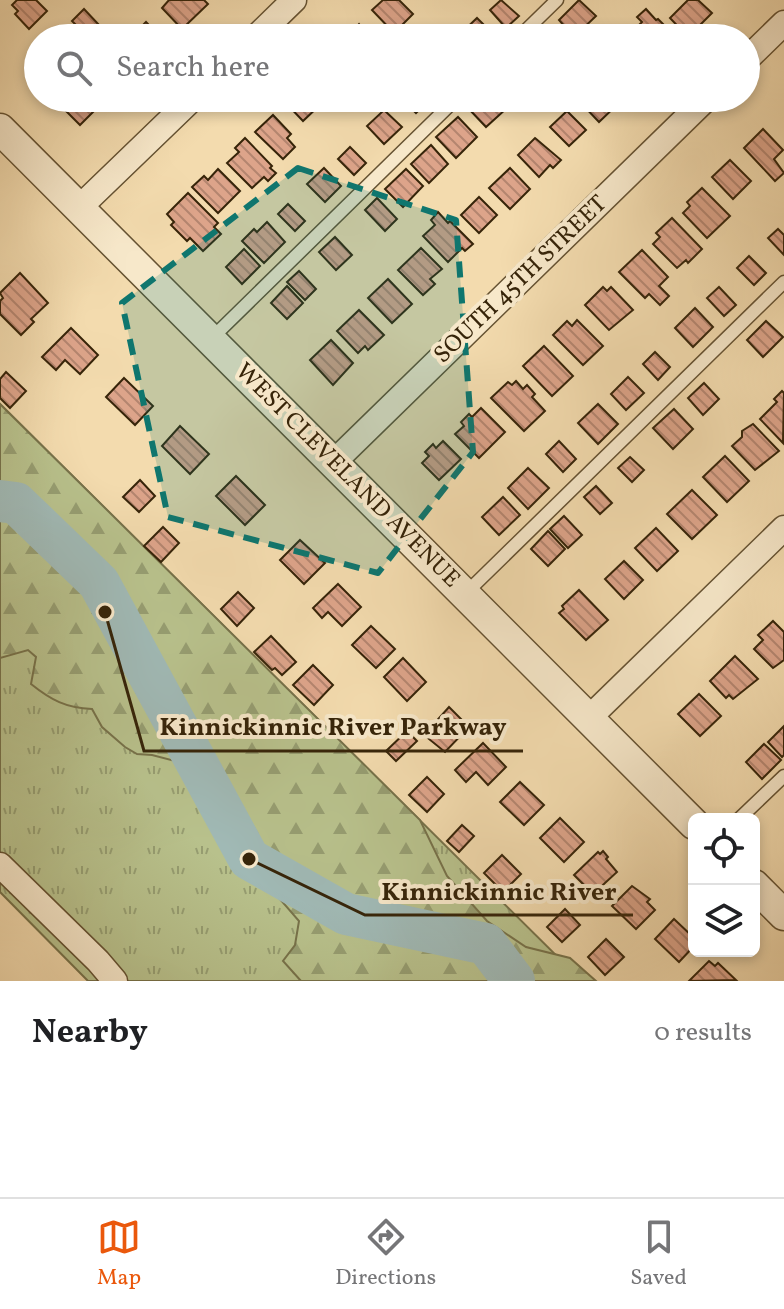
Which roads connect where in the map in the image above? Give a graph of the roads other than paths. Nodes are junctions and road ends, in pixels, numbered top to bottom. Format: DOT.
graph roads {
  1 [pos="294,0"];
  2 [pos="557,0"];
  3 [pos="784,23"];
  4 [pos="269,24"];
  5 [pos="532,24"];
  6 [pos="760,46"];
  7 [pos="178,112"];
  8 [pos="443,112"];
  9 [pos="693,112"];
  10 [pos="0,129"];
  11 [pos="80,207"];
  12 [pos="784,282"];
  13 [pos="211,339"];
  14 [pos="334,462"];
  15 [pos="784,528"];
  16 [pos="465,594"];
  17 [pos="589,718"];
  18 [pos="784,776"];
  19 [pos="745,813"];
  20 [pos="688,818"];
  21 [pos="0,865"];
  22 [pos="760,891"];
  23 [pos="784,915"];
  24 [pos="115,981"];
  1 -- 4 [label="street"];
  2 -- 5 [label="lane"];
  3 -- 6 [label="street"];
  7 -- 11 [label="street"];
  8 -- 13 [label="lane"];
  9 -- 14 [label="street, SOUTH 45TH STREET"];
  10 -- 11 [label="street, WEST CLEVELAND AVENUE"];
  11 -- 13 [label="street, WEST CLEVELAND AVENUE"];
  12 -- 16 [label="lane"];
  13 -- 14 [label="street, WEST CLEVELAND AVENUE"];
  14 -- 16 [label="street, WEST CLEVELAND AVENUE"];
  15 -- 17 [label="street"];
  16 -- 17 [label="street, WEST CLEVELAND AVENUE"];
  17 -- 20 [label="street, WEST CLEVELAND AVENUE"];
  18 -- 19 [label="lane"];
  21 -- 24 [label="street"];
  22 -- 23 [label="street"];
}
